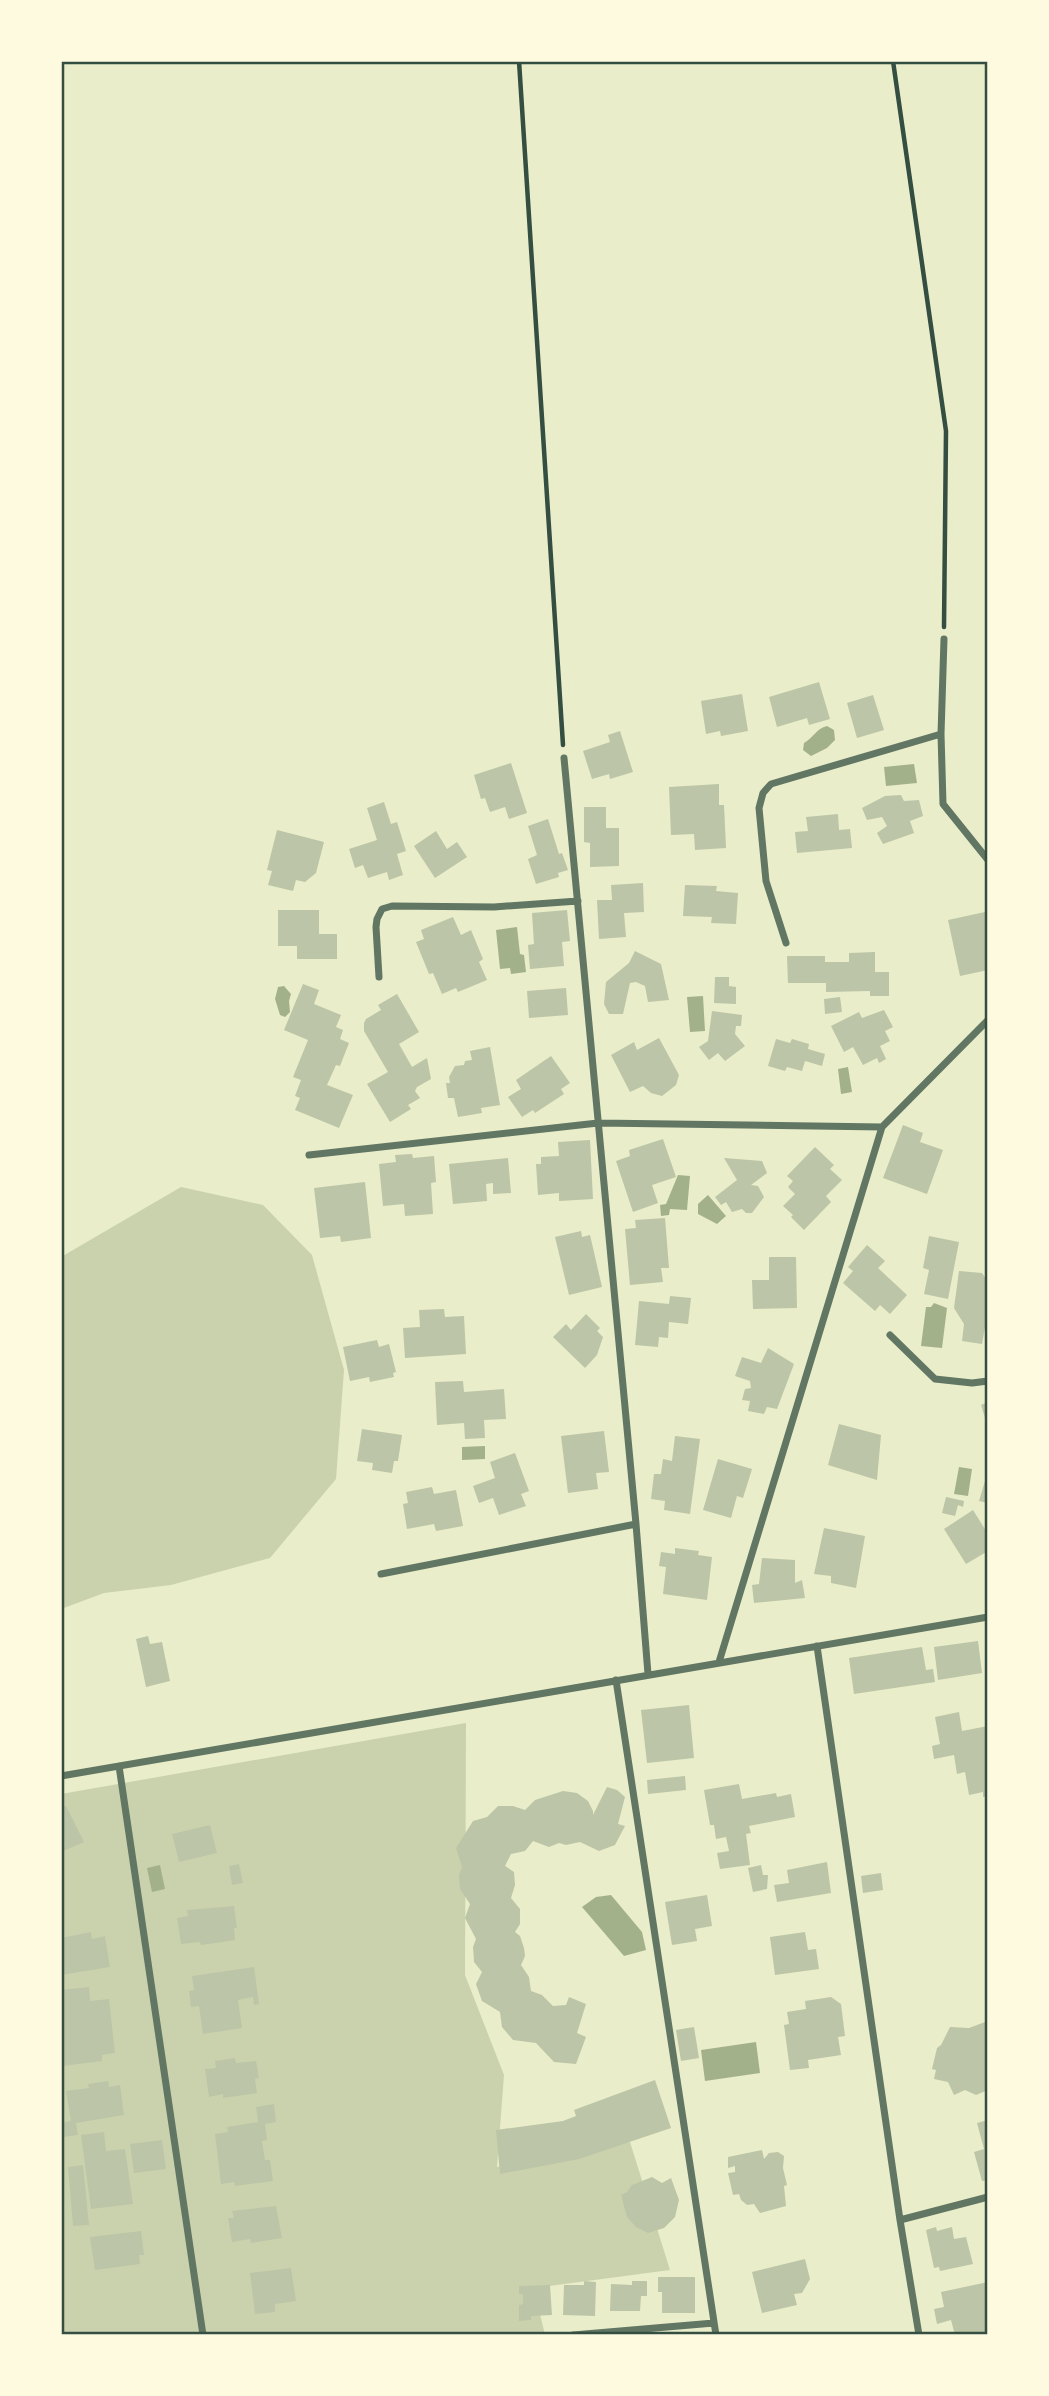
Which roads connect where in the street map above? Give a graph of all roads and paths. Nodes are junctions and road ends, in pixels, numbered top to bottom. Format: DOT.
graph roads {
  1 [pos="519,61"];
  2 [pos="893,61"];
  3 [pos="944,639"];
  4 [pos="941,734"];
  5 [pos="564,758"];
  6 [pos="988,860"];
  7 [pos="578,901"];
  8 [pos="786,943"];
  9 [pos="379,977"];
  10 [pos="988,1020"];
  11 [pos="598,1123"];
  12 [pos="882,1127"];
  13 [pos="309,1155"];
  14 [pos="890,1335"];
  15 [pos="988,1381"];
  16 [pos="636,1524"];
  17 [pos="381,1574"];
  18 [pos="988,1617"];
  19 [pos="817,1646"];
  20 [pos="719,1662"];
  21 [pos="648,1674"];
  22 [pos="616,1680"];
  23 [pos="119,1766"];
  24 [pos="61,1776"];
  25 [pos="988,2197"];
  26 [pos="900,2220"];
  27 [pos="714,2323"];
  28 [pos="203,2335"];
  29 [pos="573,2335"];
  30 [pos="716,2335"];
  31 [pos="919,2335"];
  1 -- 5 [label="path"];
  2 -- 3 [label="path"];
  3 -- 4 [label="street"];
  4 -- 6 [label="street"];
  4 -- 8 [label="street"];
  5 -- 7 [label="street"];
  7 -- 9 [label="street"];
  7 -- 11 [label="street"];
  10 -- 12 [label="street"];
  11 -- 12 [label="street"];
  11 -- 13 [label="street"];
  11 -- 16 [label="street"];
  12 -- 20 [label="street"];
  14 -- 15 [label="street"];
  16 -- 17 [label="street"];
  16 -- 21 [label="street"];
  18 -- 19 [label="street"];
  19 -- 20 [label="street"];
  19 -- 26 [label="street"];
  20 -- 21 [label="street"];
  21 -- 22 [label="street"];
  22 -- 23 [label="street"];
  22 -- 27 [label="street"];
  23 -- 24 [label="street"];
  23 -- 28 [label="street"];
  25 -- 26 [label="street"];
  26 -- 31 [label="street"];
  27 -- 29 [label="street"];
  27 -- 30 [label="street"];
}
